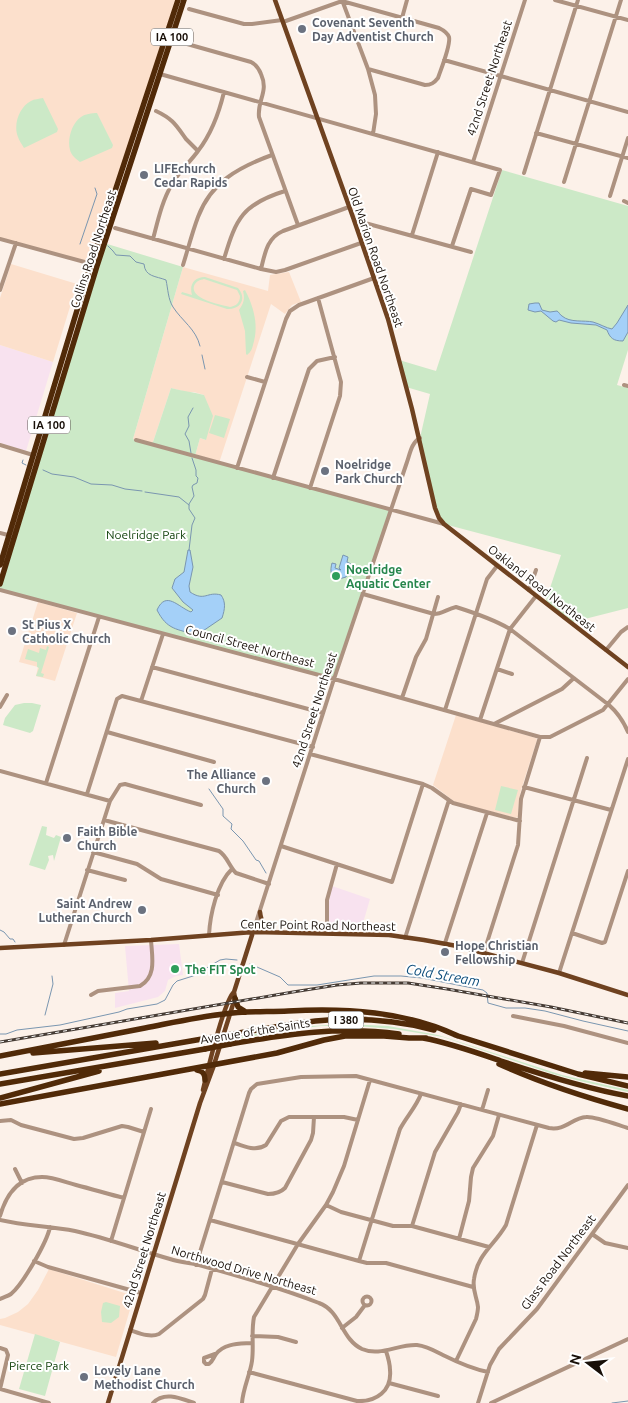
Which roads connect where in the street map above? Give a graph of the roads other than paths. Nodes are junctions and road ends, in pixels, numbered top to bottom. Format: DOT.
graph roads {
  1 [pos="178,0"];
  2 [pos="184,0"];
  3 [pos="275,0"];
  4 [pos="342,0"];
  5 [pos="407,0"];
  6 [pos="525,0"];
  7 [pos="555,0"];
  8 [pos="578,0"];
  9 [pos="621,0"];
  10 [pos="577,6"];
  11 [pos="189,8"];
  12 [pos="616,16"];
  13 [pos="402,18"];
  14 [pos="628,20"];
  15 [pos="282,21"];
  16 [pos="180,42"];
  17 [pos="444,60"];
  18 [pos="368,70"];
  19 [pos="157,73"];
  20 [pos="500,76"];
  21 [pos="550,90"];
  22 [pos="224,92"];
  23 [pos="590,101"];
  24 [pos="260,102"];
  25 [pos="156,111"];
  26 [pos="628,112"];
  27 [pos="317,118"];
  28 [pos="536,133"];
  29 [pos="373,134"];
  30 [pos="628,138"];
  31 [pos="576,144"];
  32 [pos="198,151"];
  33 [pos="438,152"];
  34 [pos="272,155"];
  35 [pos="622,156"];
  36 [pos="628,158"];
  37 [pos="473,162"];
  38 [pos="524,173"];
  39 [pos="564,182"];
  40 [pos="285,190"];
  41 [pos="610,196"];
  42 [pos="349,207"];
  43 [pos="354,220"];
  44 [pos="298,226"];
  45 [pos="115,228"];
  46 [pos="412,235"];
  47 [pos="0,238"];
  48 [pos="153,239"];
  49 [pos="16,243"];
  50 [pos="361,243"];
  51 [pos="452,246"];
  52 [pos="188,249"];
  53 [pos="471,252"];
  54 [pos="224,259"];
  55 [pos="94,265"];
  56 [pos="184,265"];
  57 [pos="261,269"];
  58 [pos="374,278"];
  59 [pos="0,290"];
  60 [pos="318,298"];
  61 [pos="335,357"];
  62 [pos="247,377"];
  63 [pos="265,382"];
  64 [pos="420,438"];
  65 [pos="136,440"];
  66 [pos="0,445"];
  67 [pos="33,455"];
  68 [pos="237,468"];
  69 [pos="273,478"];
  70 [pos="310,488"];
  71 [pos="25,506"];
  72 [pos="391,510"];
  73 [pos="444,524"];
  74 [pos="0,533"];
  75 [pos="8,535"];
  76 [pos="0,564"];
  77 [pos="497,566"];
  78 [pos="536,570"];
  79 [pos="0,584"];
  80 [pos="0,590"];
  81 [pos="529,590"];
  82 [pos="362,594"];
  83 [pos="536,596"];
  84 [pos="438,597"];
  85 [pos="476,613"];
  86 [pos="434,614"];
  87 [pos="99,616"];
  88 [pos="628,628"];
  89 [pos="510,629"];
  90 [pos="163,634"];
  91 [pos="606,650"];
  92 [pos="152,667"];
  93 [pos="628,668"];
  94 [pos="497,669"];
  95 [pos="512,674"];
  96 [pos="574,678"];
  97 [pos="334,679"];
  98 [pos="628,679"];
  99 [pos="7,695"];
  100 [pos="402,698"];
  101 [pos="142,701"];
  102 [pos="608,705"];
  103 [pos="0,707"];
  104 [pos="445,710"];
  105 [pos="323,712"];
  106 [pos="480,720"];
  107 [pos="494,724"];
  108 [pos="106,732"];
  109 [pos="628,732"];
  110 [pos="540,737"];
  111 [pos="312,747"];
  112 [pos="310,754"];
  113 [pos="587,758"];
  114 [pos="628,759"];
  115 [pos="214,762"];
  116 [pos="0,771"];
  117 [pos="621,778"];
  118 [pos="628,780"];
  119 [pos="46,783"];
  120 [pos="423,784"];
  121 [pos="524,787"];
  122 [pos="87,794"];
  123 [pos="449,800"];
  124 [pos="574,800"];
  125 [pos="110,801"];
  126 [pos="201,805"];
  127 [pos="611,810"];
  128 [pos="487,813"];
  129 [pos="104,820"];
  130 [pos="520,821"];
  131 [pos="281,846"];
  132 [pos="93,852"];
  133 [pos="337,864"];
  134 [pos="232,869"];
  135 [pos="87,870"];
  136 [pos="628,871"];
  137 [pos="125,880"];
  138 [pos="269,884"];
  139 [pos="218,895"];
  140 [pos="260,912"];
  141 [pos="253,932"];
  142 [pos="276,933"];
  143 [pos="327,933"];
  144 [pos="572,933"];
  145 [pos="209,935"];
  146 [pos="405,938"];
  147 [pos="151,940"];
  148 [pos="445,943"];
  149 [pos="64,945"];
  150 [pos="0,948"];
  151 [pos="484,952"];
  152 [pos="522,963"];
  153 [pos="559,973"];
  154 [pos="91,995"];
  155 [pos="234,995"];
  156 [pos="628,995"];
  157 [pos="227,1013"];
  158 [pos="248,1013"];
  159 [pos="513,1016"];
  160 [pos="458,1036"];
  161 [pos="426,1038"];
  162 [pos="188,1041"];
  163 [pos="628,1042"];
  164 [pos="1,1056"];
  165 [pos="487,1056"];
  166 [pos="126,1063"];
  167 [pos="211,1066"];
  168 [pos="560,1068"];
  169 [pos="195,1069"];
  170 [pos="0,1074"];
  171 [pos="628,1077"];
  172 [pos="205,1080"];
  173 [pos="370,1080"];
  174 [pos="0,1084"];
  175 [pos="628,1086"];
  176 [pos="488,1090"];
  177 [pos="421,1094"];
  178 [pos="628,1096"];
  179 [pos="0,1098"];
  180 [pos="200,1103"];
  181 [pos="0,1104"];
  182 [pos="461,1104"];
  183 [pos="628,1109"];
  184 [pos="151,1110"];
  185 [pos="482,1110"];
  186 [pos="499,1115"];
  187 [pos="314,1117"];
  188 [pos="358,1120"];
  189 [pos="0,1121"];
  190 [pos="537,1125"];
  191 [pos="628,1128"];
  192 [pos="144,1132"];
  193 [pos="234,1143"];
  194 [pos="15,1169"];
  195 [pos="222,1182"];
  196 [pos="22,1183"];
  197 [pos="628,1185"];
  198 [pos="124,1198"];
  199 [pos="326,1205"];
  200 [pos="0,1216"];
  201 [pos="0,1220"];
  202 [pos="210,1220"];
  203 [pos="371,1221"];
  204 [pos="412,1226"];
  205 [pos="50,1227"];
  206 [pos="592,1234"];
  207 [pos="459,1238"];
  208 [pos="111,1241"];
  209 [pos="298,1244"];
  210 [pos="489,1247"];
  211 [pos="628,1248"];
  212 [pos="153,1254"];
  213 [pos="34,1261"];
  214 [pos="359,1261"];
  215 [pos="196,1265"];
  216 [pos="212,1269"];
  217 [pos="272,1287"];
  218 [pos="473,1287"];
  219 [pos="141,1293"];
  220 [pos="0,1299"];
  221 [pos="365,1305"];
  222 [pos="342,1328"];
  223 [pos="130,1330"];
  224 [pos="252,1336"];
  225 [pos="628,1339"];
  226 [pos="296,1342"];
  227 [pos="252,1343"];
  228 [pos="0,1348"];
  229 [pos="386,1351"];
  230 [pos="215,1354"];
  231 [pos="456,1361"];
  232 [pos="249,1372"];
  233 [pos="488,1372"];
  234 [pos="389,1383"];
  235 [pos="0,1389"];
  236 [pos="438,1396"];
  237 [pos="49,1403"];
  238 [pos="108,1403"];
  239 [pos="153,1403"];
  240 [pos="194,1403"];
  241 [pos="242,1403"];
  242 [pos="478,1403"];
  243 [pos="491,1403"];
  1 -- 19 [label="highway, Collins Road Northeast / IA 100"];
  2 -- 19 [label="highway, Collins Road Northeast / IA 100"];
  3 -- 15 [label="main road, Old Marion Road Northeast"];
  4 -- 13 [label="street"];
  4 -- 15 [label="street"];
  4 -- 18 [label="street"];
  5 -- 13 [label="street"];
  6 -- 20 [label="street, 42nd Street Northeast"];
  7 -- 10 [label="street"];
  8 -- 10 [label="street"];
  9 -- 12 [label="street"];
  10 -- 12 [label="street"];
  10 -- 21 [label="street"];
  11 -- 15 [label="street"];
  12 -- 14 [label="street"];
  12 -- 23 [label="street"];
  13 -- 17 [label="street"];
  15 -- 27 [label="main road, Old Marion Road Northeast"];
  16 -- 24 [label="street"];
  17 -- 18 [label="street"];
  17 -- 20 [label="street"];
  18 -- 29 [label="street"];
  19 -- 22 [label="street"];
  19 -- 55 [label="highway, Collins Road Northeast / IA 100"];
  20 -- 21 [label="street"];
  20 -- 37 [label="street, 42nd Street Northeast"];
  21 -- 23 [label="street"];
  21 -- 28 [label="street"];
  22 -- 24 [label="street"];
  22 -- 32 [label="street"];
  23 -- 26 [label="street"];
  23 -- 31 [label="street"];
  24 -- 27 [label="street"];
  24 -- 34 [label="street"];
  25 -- 32 [label="street"];
  27 -- 29 [label="street"];
  27 -- 42 [label="main road, Old Marion Road Northeast"];
  28 -- 31 [label="street"];
  28 -- 38 [label="street"];
  29 -- 33 [label="street"];
  30 -- 35 [label="street"];
  31 -- 35 [label="street"];
  31 -- 39 [label="street"];
  32 -- 48 [label="street"];
  33 -- 37 [label="street"];
  33 -- 46 [label="street"];
  34 -- 40 [label="street"];
  34 -- 52 [label="street"];
  35 -- 36 [label="street"];
  35 -- 41 [label="street"];
  37 -- 51 [label="street"];
  40 -- 44 [label="street"];
  40 -- 54 [label="street"];
  42 -- 43 [label="main road, Old Marion Road Northeast"];
  42 -- 44 [label="street"];
  43 -- 46 [label="street"];
  43 -- 50 [label="main road, Old Marion Road Northeast"];
  44 -- 57 [label="street"];
  45 -- 48 [label="street"];
  46 -- 51 [label="street"];
  47 -- 49 [label="street"];
  48 -- 52 [label="street"];
  49 -- 55 [label="street"];
  49 -- 59 [label="street"];
  50 -- 57 [label="street"];
  50 -- 58 [label="main road, Old Marion Road Northeast"];
  51 -- 53 [label="street"];
  52 -- 54 [label="street"];
  52 -- 56 [label="street"];
  54 -- 57 [label="street"];
  55 -- 67 [label="highway, Collins Road Northeast / IA 100"];
  55 -- 71 [label="highway, Collins Road Northeast / IA 100"];
  58 -- 60 [label="street"];
  58 -- 64 [label="main road, Old Marion Road Northeast"];
  60 -- 61 [label="street"];
  60 -- 63 [label="street"];
  61 -- 69 [label="street"];
  61 -- 70 [label="street"];
  62 -- 63 [label="street"];
  63 -- 68 [label="street"];
  64 -- 72 [label="street, 42nd Street Northeast"];
  64 -- 73 [label="main road, Old Marion Road Northeast"];
  65 -- 68 [label="street"];
  66 -- 67 [label="street"];
  67 -- 71 [label="highway, Collins Road Northeast"];
  67 -- 75 [label="highway, Collins Road Northeast / IA 100"];
  68 -- 69 [label="street"];
  69 -- 70 [label="street"];
  70 -- 72 [label="street"];
  71 -- 79 [label="highway, Collins Road Northeast / IA 100"];
  72 -- 73 [label="street"];
  72 -- 82 [label="street, 42nd Street Northeast"];
  73 -- 77 [label="main road, Oakland Road Northeast"];
  74 -- 75 [label="street"];
  75 -- 76 [label="highway, Collins Road Northeast / IA 100"];
  77 -- 81 [label="main road, Oakland Road Northeast"];
  77 -- 85 [label="street"];
  78 -- 81 [label="street"];
  80 -- 87 [label="street, Council Street Northeast"];
  81 -- 83 [label="main road, Oakland Road Northeast"];
  82 -- 86 [label="street"];
  82 -- 97 [label="street, 42nd Street Northeast"];
  83 -- 89 [label="street"];
  83 -- 91 [label="main road, Oakland Road Northeast"];
  84 -- 86 [label="street"];
  85 -- 86 [label="street"];
  85 -- 89 [label="street"];
  85 -- 104 [label="street"];
  86 -- 100 [label="street"];
  87 -- 90 [label="street, Council Street Northeast"];
  87 -- 119 [label="street"];
  88 -- 91 [label="street"];
  89 -- 94 [label="street"];
  89 -- 96 [label="street"];
  90 -- 92 [label="street"];
  90 -- 97 [label="street, Council Street Northeast"];
  91 -- 93 [label="main road, Oakland Road Northeast"];
  92 -- 101 [label="street"];
  92 -- 105 [label="street"];
  94 -- 95 [label="street"];
  94 -- 106 [label="street"];
  96 -- 102 [label="street"];
  96 -- 107 [label="street"];
  97 -- 100 [label="street, Council Street Northeast"];
  97 -- 105 [label="street, 42nd Street Northeast"];
  98 -- 102 [label="street"];
  99 -- 103 [label="street"];
  100 -- 104 [label="street, Council Street Northeast"];
  101 -- 108 [label="street"];
  101 -- 111 [label="street"];
  102 -- 109 [label="street"];
  102 -- 110 [label="street"];
  104 -- 106 [label="street, Council Street Northeast"];
  105 -- 111 [label="street, 42nd Street Northeast"];
  106 -- 107 [label="street, Council Street Northeast"];
  107 -- 110 [label="street, Council Street Northeast"];
  108 -- 115 [label="street"];
  108 -- 122 [label="street"];
  110 -- 121 [label="street"];
  111 -- 112 [label="street, 42nd Street Northeast"];
  112 -- 120 [label="street"];
  112 -- 131 [label="street, 42nd Street Northeast"];
  113 -- 124 [label="street"];
  114 -- 117 [label="street"];
  116 -- 119 [label="street"];
  117 -- 118 [label="street"];
  117 -- 127 [label="street"];
  119 -- 122 [label="street"];
  120 -- 123 [label="street"];
  120 -- 133 [label="street"];
  121 -- 124 [label="street"];
  121 -- 130 [label="street"];
  122 -- 125 [label="street"];
  123 -- 128 [label="street"];
  123 -- 146 [label="street"];
  124 -- 127 [label="street"];
  124 -- 152 [label="street"];
  125 -- 126 [label="street"];
  125 -- 129 [label="street"];
  127 -- 144 [label="street"];
  128 -- 130 [label="street"];
  128 -- 148 [label="street"];
  129 -- 132 [label="street"];
  129 -- 134 [label="street"];
  130 -- 151 [label="street"];
  131 -- 133 [label="street"];
  131 -- 138 [label="street, 42nd Street Northeast"];
  132 -- 135 [label="street"];
  132 -- 139 [label="street"];
  133 -- 143 [label="street"];
  134 -- 138 [label="street"];
  134 -- 139 [label="street"];
  135 -- 137 [label="street"];
  135 -- 149 [label="street"];
  136 -- 144 [label="street"];
  138 -- 140 [label="street, 42nd Street Northeast"];
  139 -- 145 [label="street"];
  140 -- 141 [label="street, 42nd Street Northeast"];
  140 -- 142 [label="main road"];
  141 -- 142 [label="main road, Center Point Road Northeast"];
  141 -- 145 [label="main road, Center Point Road Northeast"];
  141 -- 155 [label="main road, 42nd Street Northeast"];
  142 -- 143 [label="main road, Center Point Road Northeast"];
  143 -- 146 [label="main road, Center Point Road Northeast"];
  144 -- 153 [label="street"];
  145 -- 147 [label="main road, Center Point Road Northeast"];
  146 -- 148 [label="main road, Center Point Road Northeast"];
  147 -- 149 [label="main road, Center Point Road Northeast"];
  147 -- 154 [label="street"];
  148 -- 151 [label="main road, Center Point Road Northeast"];
  149 -- 150 [label="main road, Center Point Road Northeast"];
  151 -- 152 [label="main road, Center Point Road Northeast"];
  152 -- 153 [label="main road, Center Point Road Northeast"];
  153 -- 156 [label="main road, Center Point Road Northeast"];
  155 -- 157 [label="main road, 42nd Street Northeast"];
  155 -- 158 [label="highway"];
  157 -- 158 [label="highway"];
  157 -- 164 [label="highway"];
  157 -- 167 [label="main road, 42nd Street Northeast"];
  158 -- 160 [label="highway"];
  159 -- 163 [label="street"];
  160 -- 162 [label="highway, Avenue of the Saints / I 380, bridge"];
  160 -- 168 [label="highway, Avenue of the Saints / I 380"];
  161 -- 165 [label="highway, Avenue of the Saints / I 380"];
  161 -- 166 [label="highway, Avenue of the Saints / I 380, bridge"];
  161 -- 167 [label="highway"];
  162 -- 164 [label="highway"];
  162 -- 170 [label="highway, Avenue of the Saints / I 380"];
  165 -- 178 [label="highway, Avenue of the Saints / I 380"];
  165 -- 183 [label="highway"];
  166 -- 174 [label="highway, Avenue of the Saints / I 380"];
  166 -- 179 [label="highway"];
  167 -- 169 [label="highway"];
  167 -- 172 [label="main road, 42nd Street Northeast"];
  167 -- 180 [label="main road, 42nd Street Northeast"];
  168 -- 171 [label="highway"];
  168 -- 175 [label="highway, Avenue of the Saints / I 380"];
  169 -- 172 [label="highway"];
  169 -- 181 [label="highway"];
  172 -- 180 [label="main road, 42nd Street Northeast"];
  173 -- 177 [label="street"];
  173 -- 188 [label="street"];
  173 -- 193 [label="street"];
  176 -- 185 [label="street"];
  177 -- 182 [label="street"];
  177 -- 203 [label="street"];
  180 -- 212 [label="main road, 42nd Street Northeast"];
  182 -- 185 [label="street"];
  182 -- 204 [label="street"];
  184 -- 192 [label="street"];
  185 -- 186 [label="street"];
  186 -- 190 [label="street"];
  186 -- 207 [label="street"];
  187 -- 188 [label="street"];
  187 -- 193 [label="street"];
  187 -- 195 [label="street"];
  188 -- 199 [label="street"];
  189 -- 192 [label="street"];
  190 -- 191 [label="street"];
  190 -- 210 [label="street"];
  192 -- 198 [label="street"];
  193 -- 195 [label="street"];
  194 -- 196 [label="street"];
  195 -- 202 [label="street"];
  196 -- 198 [label="street"];
  196 -- 200 [label="street"];
  197 -- 206 [label="street, Glass Road Northeast"];
  198 -- 208 [label="street"];
  199 -- 203 [label="street"];
  199 -- 209 [label="street"];
  201 -- 205 [label="street, Northwood Drive Northeast"];
  202 -- 209 [label="street"];
  202 -- 215 [label="street"];
  203 -- 204 [label="street"];
  203 -- 214 [label="street"];
  204 -- 207 [label="street"];
  205 -- 208 [label="street, Northwood Drive Northeast"];
  205 -- 213 [label="street"];
  206 -- 211 [label="street"];
  206 -- 233 [label="street, Glass Road Northeast"];
  207 -- 210 [label="street"];
  208 -- 212 [label="street, Northwood Drive Northeast"];
  209 -- 214 [label="street"];
  209 -- 217 [label="street"];
  210 -- 218 [label="street"];
  212 -- 215 [label="street, Northwood Drive Northeast"];
  212 -- 219 [label="main road, 42nd Street Northeast"];
  213 -- 219 [label="street"];
  213 -- 220 [label="street"];
  214 -- 218 [label="street"];
  215 -- 216 [label="street, Northwood Drive Northeast"];
  216 -- 217 [label="street, Northwood Drive Northeast"];
  216 -- 223 [label="street"];
  217 -- 222 [label="street, Northwood Drive Northeast"];
  217 -- 224 [label="street"];
  218 -- 231 [label="street"];
  219 -- 223 [label="main road, 42nd Street Northeast"];
  221 -- 222 [label="street"];
  222 -- 229 [label="street, Northwood Drive Northeast"];
  223 -- 238 [label="main road, 42nd Street Northeast"];
  224 -- 226 [label="street"];
  224 -- 227 [label="street"];
  225 -- 243 [label="street"];
  227 -- 230 [label="street"];
  227 -- 232 [label="street"];
  228 -- 235 [label="street"];
  229 -- 231 [label="street, Northwood Drive Northeast"];
  229 -- 234 [label="street"];
  231 -- 233 [label="street, Northwood Drive Northeast"];
  232 -- 234 [label="street"];
  232 -- 241 [label="street"];
  233 -- 242 [label="street, Glass Road Northeast"];
  234 -- 236 [label="street"];
  235 -- 237 [label="street"];
  239 -- 240 [label="street"];
}
